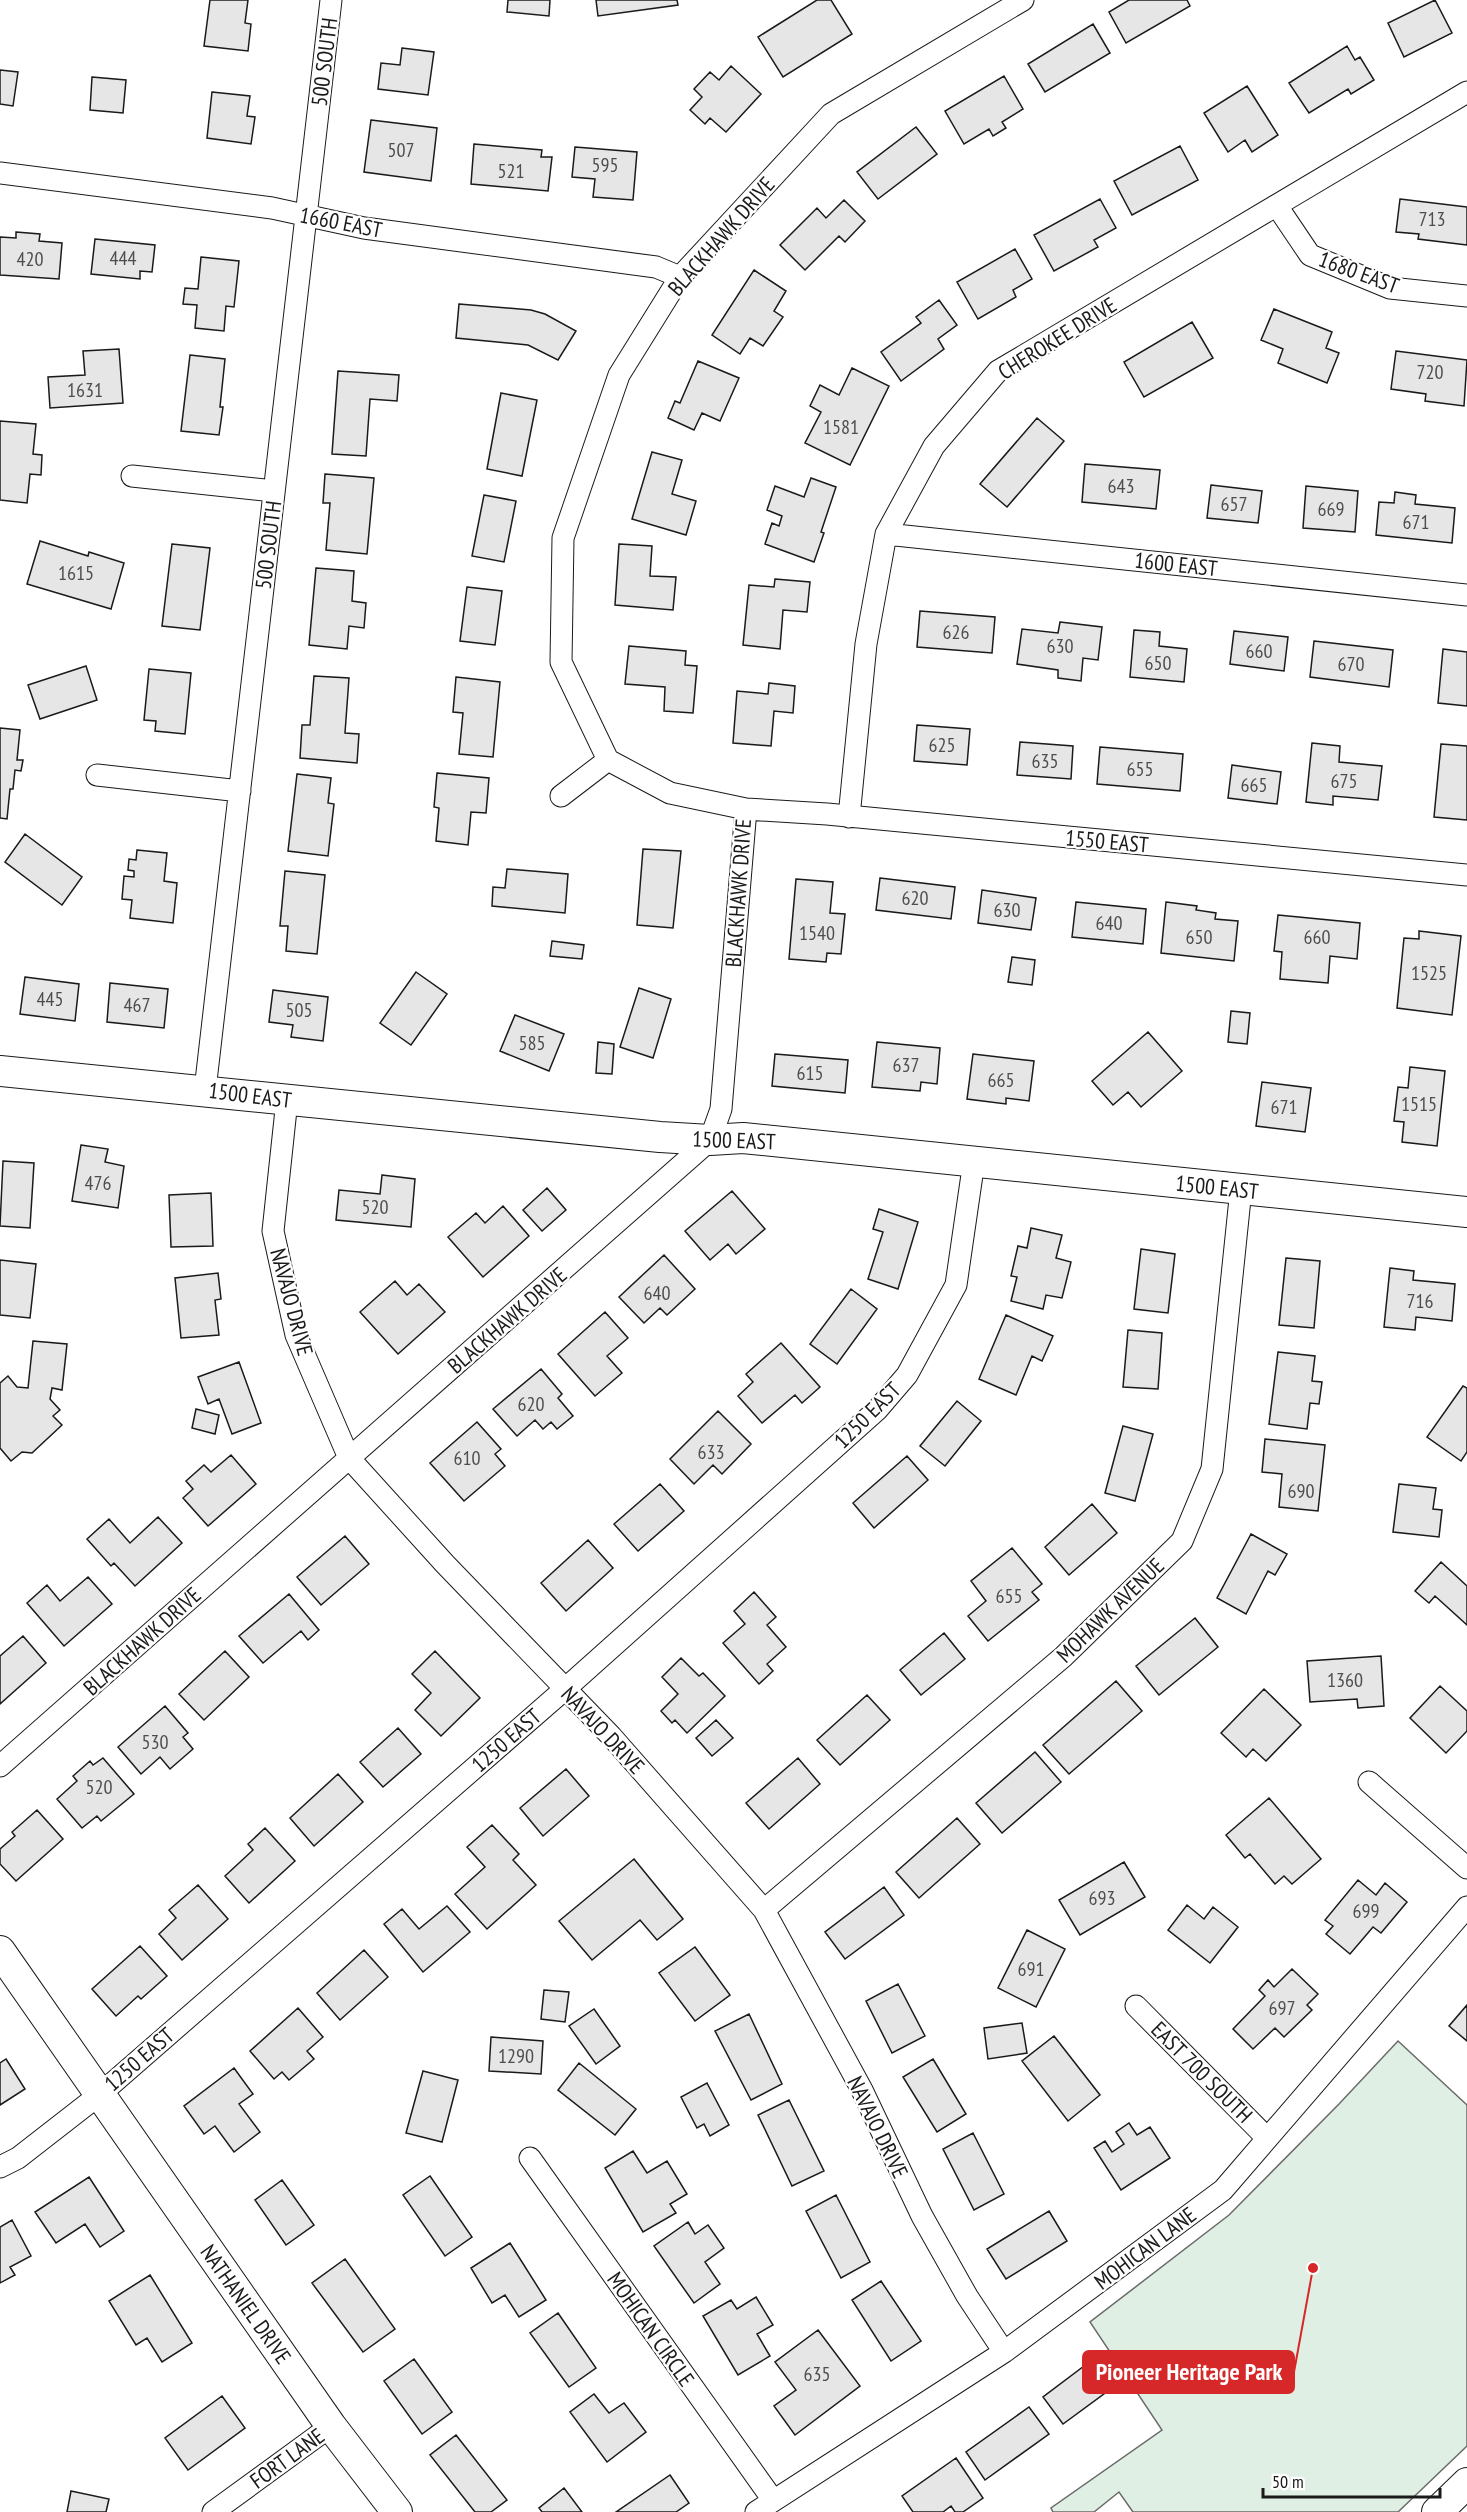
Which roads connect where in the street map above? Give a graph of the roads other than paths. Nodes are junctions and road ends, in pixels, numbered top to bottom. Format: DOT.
graph roads {
  1 [pos="331,0"];
  2 [pos="1023,0"];
  3 [pos="1467,92"];
  4 [pos="0,173"];
  5 [pos="1277,206"];
  6 [pos="306,215"];
  7 [pos="680,277"];
  8 [pos="1467,296"];
  9 [pos="132,476"];
  10 [pos="274,491"];
  11 [pos="886,534"];
  12 [pos="1467,595"];
  13 [pos="608,760"];
  14 [pos="98,775"];
  15 [pos="240,790"];
  16 [pos="561,796"];
  17 [pos="746,809"];
  18 [pos="849,817"];
  19 [pos="1467,875"];
  20 [pos="0,1071"];
  21 [pos="205,1090"];
  22 [pos="286,1100"];
  23 [pos="710,1140"];
  24 [pos="974,1161"];
  25 [pos="1241,1189"];
  26 [pos="1467,1212"];
  27 [pos="349,1458"];
  28 [pos="565,1689"];
  29 [pos="0,1766"];
  30 [pos="1369,1782"];
  31 [pos="1467,1868"];
  32 [pos="1467,1907"];
  33 [pos="764,1910"];
  34 [pos="0,1951"];
  35 [pos="1136,2006"];
  36 [pos="99,2095"];
  37 [pos="1267,2138"];
  38 [pos="530,2158"];
  39 [pos="0,2167"];
  40 [pos="1004,2352"];
  41 [pos="331,2426"];
  42 [pos="1467,2483"];
  43 [pos="764,2506"];
  44 [pos="213,2512"];
  45 [pos="397,2512"];
  46 [pos="1437,2512"];
  1 -- 6 [label="street, 500 SOUTH"];
  2 -- 7 [label="street, BLACKHAWK DRIVE"];
  3 -- 5 [label="street, CHEROKEE DRIVE"];
  4 -- 6 [label="street, 1660 EAST"];
  5 -- 8 [label="street, 1680 EAST"];
  5 -- 11 [label="street, CHEROKEE DRIVE"];
  6 -- 7 [label="street, 1660 EAST"];
  6 -- 10 [label="street, 500 SOUTH"];
  7 -- 13 [label="street, BLACKHAWK DRIVE"];
  9 -- 10 [label="street"];
  10 -- 15 [label="street, 500 SOUTH"];
  11 -- 12 [label="street, 1600 EAST"];
  11 -- 18 [label="street, CHEROKEE DRIVE"];
  13 -- 16 [label="street"];
  13 -- 17 [label="street, BLACKHAWK DRIVE"];
  14 -- 15 [label="street"];
  15 -- 21 [label="street, 500 SOUTH"];
  17 -- 18 [label="street, 1550 EAST"];
  17 -- 23 [label="street, BLACKHAWK DRIVE"];
  18 -- 19 [label="street, 1550 EAST"];
  20 -- 21 [label="street, 1500 EAST"];
  21 -- 22 [label="street, 1500 EAST"];
  22 -- 23 [label="street, 1500 EAST"];
  22 -- 27 [label="street, NAVAJO DRIVE"];
  23 -- 24 [label="street, 1500 EAST"];
  23 -- 27 [label="street, BLACKHAWK DRIVE"];
  24 -- 25 [label="street, 1500 EAST"];
  24 -- 28 [label="street, 1250 EAST"];
  25 -- 26 [label="street, 1500 EAST"];
  25 -- 33 [label="street, MOHAWK AVENUE"];
  27 -- 28 [label="street, NAVAJO DRIVE"];
  27 -- 29 [label="street, BLACKHAWK DRIVE"];
  28 -- 33 [label="street, NAVAJO DRIVE"];
  28 -- 36 [label="street, 1250 EAST"];
  30 -- 31 [label="street"];
  32 -- 37 [label="street, MOHICAN LANE"];
  33 -- 40 [label="street, NAVAJO DRIVE"];
  34 -- 36 [label="street, NATHANIEL DRIVE"];
  35 -- 37 [label="street, EAST 700 SOUTH"];
  36 -- 39 [label="street, 1250 EAST"];
  36 -- 41 [label="street, NATHANIEL DRIVE"];
  37 -- 40 [label="street, MOHICAN LANE"];
  38 -- 43 [label="street, MOHICAN CIRCLE"];
  40 -- 43 [label="street, MOHICAN LANE"];
  41 -- 44 [label="street, FORT LANE"];
  41 -- 45 [label="street, NATHANIEL DRIVE"];
  42 -- 46 [label="street"];
}
